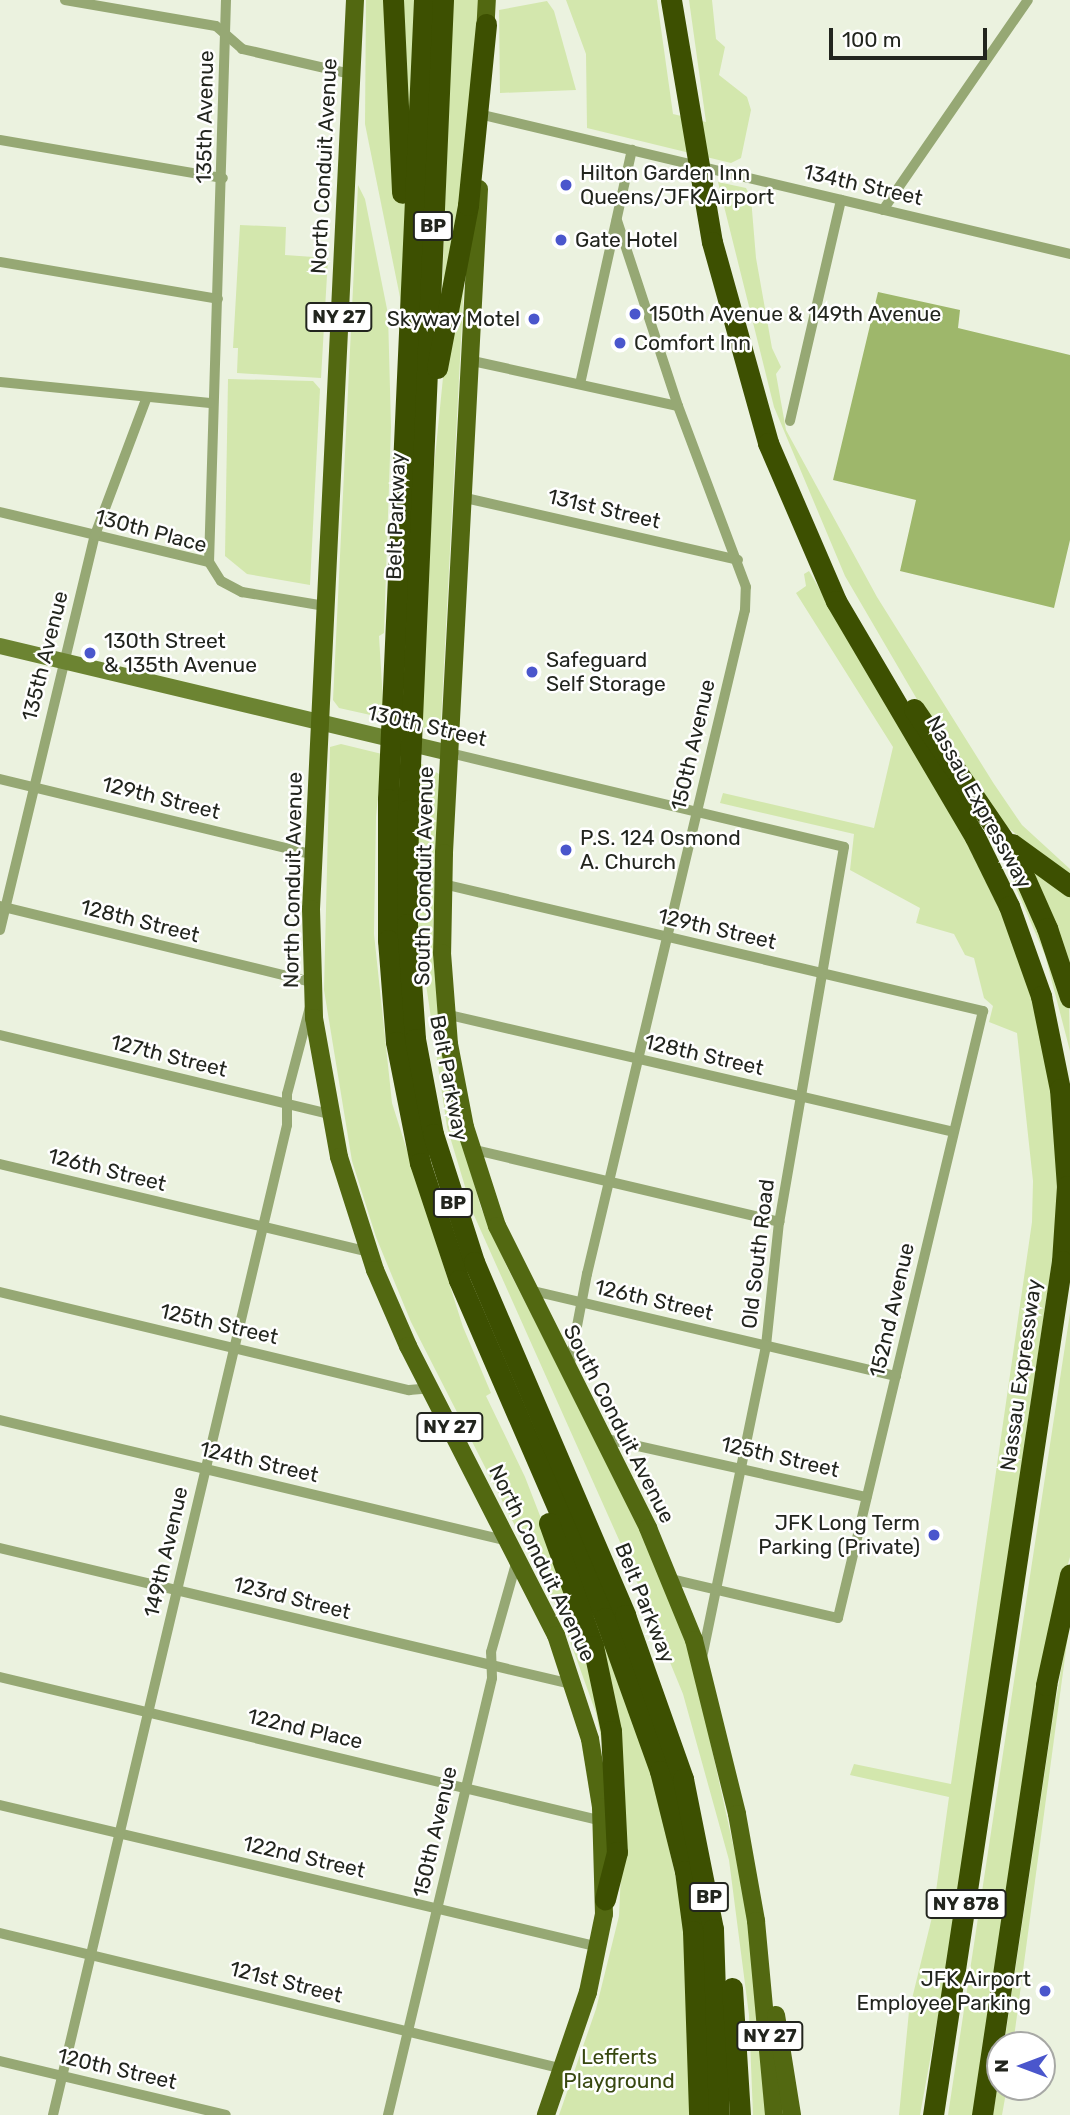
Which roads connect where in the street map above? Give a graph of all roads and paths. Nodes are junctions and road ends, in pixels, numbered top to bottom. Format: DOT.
graph roads {
  1 [pos="65,0"];
  2 [pos="226,0"];
  3 [pos="355,0"];
  4 [pos="393,0"];
  5 [pos="424,0"];
  6 [pos="443,0"];
  7 [pos="487,0"];
  8 [pos="671,0"];
  9 [pos="678,0"];
  10 [pos="1028,0"];
  11 [pos="111,4"];
  12 [pos="486,24"];
  13 [pos="226,36"];
  14 [pos="351,74"];
  15 [pos="682,80"];
  16 [pos="483,115"];
  17 [pos="0,140"];
  18 [pos="632,150"];
  19 [pos="223,178"];
  20 [pos="841,200"];
  21 [pos="883,210"];
  22 [pos="617,220"];
  23 [pos="1070,254"];
  24 [pos="0,261"];
  25 [pos="218,299"];
  26 [pos="468,360"];
  27 [pos="0,382"];
  28 [pos="580,384"];
  29 [pos="147,397"];
  30 [pos="211,403"];
  31 [pos="678,406"];
  32 [pos="790,421"];
  33 [pos="423,453"];
  34 [pos="461,497"];
  35 [pos="794,509"];
  36 [pos="0,512"];
  37 [pos="95,535"];
  38 [pos="738,559"];
  39 [pos="209,562"];
  40 [pos="397,594"];
  41 [pos="326,606"];
  42 [pos="0,646"];
  43 [pos="63,661"];
  44 [pos="320,723"];
  45 [pos="450,753"];
  46 [pos="0,779"];
  47 [pos="34,787"];
  48 [pos="698,811"];
  49 [pos="1001,834"];
  50 [pos="844,847"];
  51 [pos="313,855"];
  52 [pos="443,884"];
  53 [pos="1070,886"];
  54 [pos="3,907"];
  55 [pos="0,930"];
  56 [pos="669,937"];
  57 [pos="825,974"];
  58 [pos="312,990"];
  59 [pos="1070,997"];
  60 [pos="983,1011"];
  61 [pos="445,1014"];
  62 [pos="0,1035"];
  63 [pos="638,1060"];
  64 [pos="800,1097"];
  65 [pos="287,1105"];
  66 [pos="329,1114"];
  67 [pos="954,1132"];
  68 [pos="471,1149"];
  69 [pos="0,1164"];
  70 [pos="608,1182"];
  71 [pos="779,1222"];
  72 [pos="262,1228"];
  73 [pos="368,1252"];
  74 [pos="526,1290"];
  75 [pos="0,1292"];
  76 [pos="582,1303"];
  77 [pos="474,1318"];
  78 [pos="766,1346"];
  79 [pos="234,1347"];
  80 [pos="568,1372"];
  81 [pos="896,1376"];
  82 [pos="430,1388"];
  83 [pos="0,1420"];
  84 [pos="602,1438"];
  85 [pos="740,1467"];
  86 [pos="206,1469"];
  87 [pos="867,1497"];
  88 [pos="509,1541"];
  89 [pos="0,1548"];
  90 [pos="517,1558"];
  91 [pos="1070,1575"];
  92 [pos="671,1579"];
  93 [pos="177,1591"];
  94 [pos="717,1591"];
  95 [pos="701,1665"];
  96 [pos="491,1666"];
  97 [pos="0,1676"];
  98 [pos="575,1685"];
  99 [pos="653,1686"];
  100 [pos="148,1712"];
  101 [pos="465,1787"];
  102 [pos="0,1805"];
  103 [pos="602,1821"];
  104 [pos="120,1833"];
  105 [pos="605,1899"];
  106 [pos="436,1909"];
  107 [pos="0,1933"];
  108 [pos="599,1947"];
  109 [pos="91,1955"];
  110 [pos="761,1958"];
  111 [pos="408,2031"];
  112 [pos="0,2061"];
  113 [pos="563,2068"];
  114 [pos="62,2076"];
  115 [pos="53,2115"];
  116 [pos="226,2115"];
  117 [pos="388,2115"];
  118 [pos="546,2115"];
  119 [pos="699,2115"];
  120 [pos="719,2115"];
  121 [pos="740,2115"];
  122 [pos="774,2115"];
  123 [pos="792,2115"];
  124 [pos="933,2115"];
  125 [pos="982,2115"];
  1 -- 11 [label="street"];
  2 -- 13 [label="street, 135th Avenue"];
  3 -- 14 [label="main road, North Conduit Avenue / NY 27"];
  4 -- 40 [label="highway"];
  5 -- 40 [label="highway, Belt Parkway / BP"];
  6 -- 33 [label="highway, Belt Parkway / BP"];
  7 -- 12 [label="main road, South Conduit Avenue / NY 27"];
  8 -- 15 [label="highway, Nassau Expressway / NY 878"];
  9 -- 15 [label="highway"];
  10 -- 21 [label="street"];
  11 -- 13 [label="street"];
  12 -- 16 [label="main road, South Conduit Avenue / NY 27"];
  12 -- 33 [label="highway"];
  13 -- 14 [label="street"];
  13 -- 19 [label="street, 135th Avenue"];
  14 -- 41 [label="main road, North Conduit Avenue / NY 27"];
  15 -- 35 [label="highway, Nassau Expressway / NY 878"];
  16 -- 18 [label="street, 134th Street"];
  16 -- 26 [label="main road, South Conduit Avenue / NY 27"];
  17 -- 19 [label="street"];
  18 -- 20 [label="street, 134th Street"];
  18 -- 22 [label="street"];
  19 -- 25 [label="street, 135th Avenue"];
  20 -- 21 [label="street, 134th Street"];
  20 -- 32 [label="street"];
  21 -- 23 [label="street, 134th Street"];
  22 -- 28 [label="street"];
  22 -- 31 [label="street, 150th Avenue"];
  24 -- 25 [label="street"];
  25 -- 30 [label="street, 135th Avenue"];
  26 -- 28 [label="street"];
  26 -- 34 [label="main road, South Conduit Avenue / NY 27"];
  27 -- 29 [label="street"];
  28 -- 31 [label="street"];
  29 -- 30 [label="street"];
  29 -- 37 [label="street, 135th Avenue"];
  30 -- 39 [label="street, 135th Avenue"];
  31 -- 38 [label="street, 150th Avenue"];
  33 -- 99 [label="highway, Belt Parkway / BP"];
  34 -- 38 [label="street, 131st Street"];
  34 -- 45 [label="main road, South Conduit Avenue / NY 27"];
  35 -- 49 [label="highway"];
  35 -- 124 [label="highway, Nassau Expressway / NY 878"];
  36 -- 37 [label="street, 130th Place"];
  37 -- 39 [label="street, 130th Place"];
  37 -- 43 [label="street, 135th Avenue"];
  38 -- 48 [label="street, 150th Avenue"];
  39 -- 41 [label="street, 130th Place"];
  40 -- 77 [label="highway, Belt Parkway / BP"];
  41 -- 44 [label="main road, North Conduit Avenue / NY 27"];
  42 -- 43 [label="street, 130th Street"];
  43 -- 44 [label="street, 130th Street"];
  43 -- 47 [label="street, 135th Avenue"];
  44 -- 45 [label="street, 130th Street"];
  44 -- 51 [label="main road, North Conduit Avenue / NY 27"];
  45 -- 48 [label="street, 130th Street"];
  45 -- 52 [label="main road, South Conduit Avenue / NY 27"];
  46 -- 47 [label="street, 129th Street"];
  47 -- 51 [label="street, 129th Street"];
  47 -- 54 [label="street, 135th Avenue"];
  48 -- 50 [label="street, 130th Street"];
  48 -- 56 [label="street, 150th Avenue"];
  49 -- 53 [label="highway"];
  49 -- 59 [label="highway"];
  50 -- 57 [label="street, Old South Road"];
  51 -- 58 [label="main road, North Conduit Avenue / NY 27"];
  52 -- 56 [label="street, 129th Street"];
  52 -- 61 [label="main road, South Conduit Avenue / NY 27"];
  54 -- 55 [label="street, 135th Avenue"];
  54 -- 58 [label="street, 128th Street"];
  56 -- 57 [label="street, 129th Street"];
  56 -- 63 [label="street, 150th Avenue"];
  57 -- 60 [label="street, 129th Street"];
  57 -- 64 [label="street, Old South Road"];
  58 -- 65 [label="street, 149th Avenue"];
  58 -- 66 [label="main road, North Conduit Avenue / NY 27"];
  60 -- 67 [label="street, 152nd Avenue"];
  61 -- 63 [label="street, 128th Street"];
  61 -- 68 [label="main road, South Conduit Avenue / NY 27"];
  62 -- 65 [label="street, 127th Street"];
  63 -- 64 [label="street, 128th Street"];
  63 -- 70 [label="street, 150th Avenue"];
  64 -- 67 [label="street, 128th Street"];
  64 -- 71 [label="street, Old South Road"];
  65 -- 66 [label="street, 127th Street"];
  65 -- 72 [label="street, 149th Avenue"];
  66 -- 73 [label="main road, North Conduit Avenue / NY 27"];
  67 -- 81 [label="street, 152nd Avenue"];
  68 -- 70 [label="street"];
  68 -- 74 [label="main road, South Conduit Avenue / NY 27"];
  69 -- 72 [label="street, 126th Street"];
  70 -- 71 [label="street"];
  70 -- 76 [label="street, 150th Avenue"];
  71 -- 78 [label="street, Old South Road"];
  72 -- 73 [label="street, 126th Street"];
  72 -- 79 [label="street, 149th Avenue"];
  73 -- 82 [label="main road, North Conduit Avenue / NY 27"];
  74 -- 76 [label="street, 126th Street"];
  74 -- 80 [label="main road, South Conduit Avenue / NY 27"];
  75 -- 79 [label="street, 125th Street"];
  76 -- 78 [label="street, 126th Street"];
  76 -- 80 [label="street, 150th Avenue"];
  77 -- 105 [label="highway"];
  77 -- 119 [label="highway, Belt Parkway / BP"];
  78 -- 81 [label="street, 126th Street"];
  78 -- 85 [label="street, Old South Road"];
  79 -- 82 [label="street, 125th Street"];
  79 -- 86 [label="street, 149th Avenue"];
  80 -- 84 [label="main road, South Conduit Avenue / NY 27"];
  81 -- 87 [label="street, 152nd Avenue"];
  82 -- 88 [label="main road, North Conduit Avenue / NY 27"];
  83 -- 86 [label="street, 124th Street"];
  84 -- 85 [label="street, 125th Street"];
  84 -- 92 [label="main road, South Conduit Avenue / NY 27"];
  85 -- 87 [label="street, 125th Street"];
  85 -- 94 [label="street, Old South Road"];
  86 -- 88 [label="street, 124th Street"];
  86 -- 93 [label="street, 149th Avenue"];
  87 -- 94 [label="street, 152nd Avenue"];
  88 -- 90 [label="main road, North Conduit Avenue / NY 27"];
  89 -- 93 [label="street, 123rd Street"];
  90 -- 96 [label="street, 150th Avenue"];
  90 -- 98 [label="main road, North Conduit Avenue / NY 27"];
  91 -- 125 [label="highway"];
  92 -- 94 [label="street"];
  92 -- 95 [label="main road, South Conduit Avenue / NY 27"];
  93 -- 96 [label="street, 123rd Street"];
  93 -- 100 [label="street, 149th Avenue"];
  94 -- 95 [label="street, Old South Road"];
  95 -- 110 [label="main road, South Conduit Avenue / NY 27"];
  96 -- 98 [label="street, 123rd Street"];
  96 -- 101 [label="street, 150th Avenue"];
  97 -- 100 [label="street, 122nd Place"];
  98 -- 103 [label="main road, North Conduit Avenue / NY 27"];
  99 -- 120 [label="highway, Belt Parkway / BP"];
  99 -- 121 [label="highway"];
  100 -- 101 [label="street, 122nd Place"];
  100 -- 104 [label="street, 149th Avenue"];
  101 -- 103 [label="street, 122nd Place"];
  101 -- 106 [label="street, 150th Avenue"];
  102 -- 104 [label="street, 122nd Street"];
  103 -- 105 [label="main road, North Conduit Avenue / NY 27"];
  104 -- 106 [label="street, 122nd Street"];
  104 -- 109 [label="street, 149th Avenue"];
  105 -- 108 [label="main road, North Conduit Avenue / NY 27"];
  106 -- 108 [label="street, 122nd Street"];
  106 -- 111 [label="street, 150th Avenue"];
  107 -- 109 [label="street, 121st Street"];
  108 -- 113 [label="main road, North Conduit Avenue / NY 27"];
  109 -- 111 [label="street, 121st Street"];
  109 -- 114 [label="street, 149th Avenue"];
  110 -- 122 [label="main road, South Conduit Avenue / NY 27"];
  110 -- 123 [label="main road"];
  111 -- 113 [label="street, 121st Street"];
  111 -- 117 [label="street, 150th Avenue"];
  112 -- 114 [label="street, 120th Street"];
  113 -- 118 [label="main road, North Conduit Avenue / NY 27"];
  114 -- 115 [label="street, 149th Avenue"];
  114 -- 116 [label="street, 120th Street"];
}
